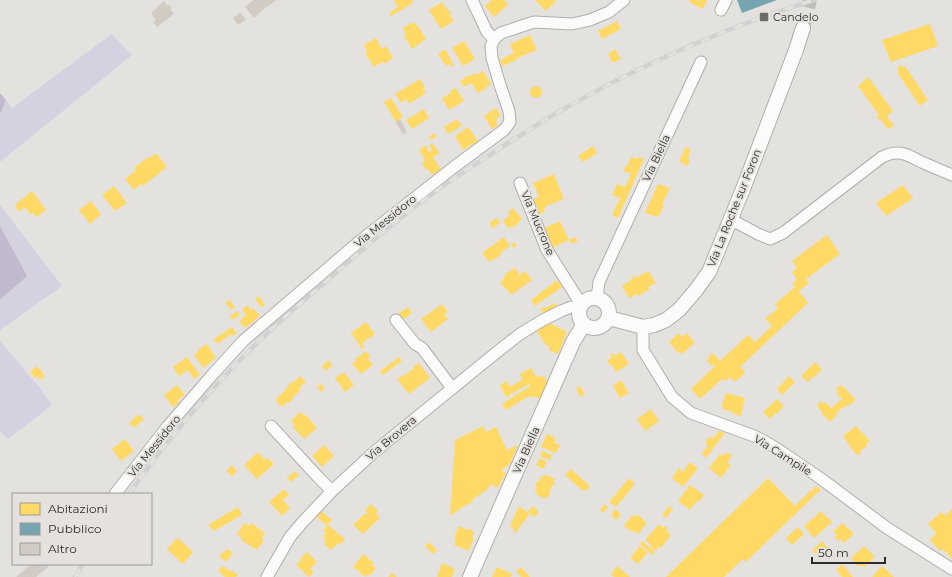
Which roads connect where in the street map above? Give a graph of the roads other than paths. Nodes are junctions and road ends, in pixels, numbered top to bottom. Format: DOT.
graph roads {
  1 [pos="472,0"];
  2 [pos="624,0"];
  3 [pos="803,28"];
  4 [pos="494,39"];
  5 [pos="701,62"];
  6 [pos="952,175"];
  7 [pos="520,183"];
  8 [pos="730,219"];
  9 [pos="597,298"];
  10 [pos="580,306"];
  11 [pos="609,318"];
  12 [pos="396,320"];
  13 [pos="584,324"];
  14 [pos="643,327"];
  15 [pos="452,388"];
  16 [pos="271,426"];
  17 [pos="332,490"];
  18 [pos="116,493"];
  19 [pos="952,569"];
  20 [pos="267,577"];
  21 [pos="470,577"];
  1 -- 4 [label="street"];
  2 -- 4 [label="street"];
  3 -- 8 [label="street, Via La Roche sur Foron"];
  4 -- 18 [label="street, Via Messidoro"];
  5 -- 9 [label="street, Via Biella"];
  6 -- 8 [label="street"];
  7 -- 10 [label="street, Via Mucrone"];
  8 -- 14 [label="street, Via La Roche sur Foron"];
  9 -- 10 [label="street"];
  9 -- 11 [label="street"];
  10 -- 13 [label="street"];
  10 -- 15 [label="street, Via Brovera"];
  11 -- 13 [label="street"];
  11 -- 14 [label="street"];
  12 -- 15 [label="street"];
  13 -- 21 [label="street, Via Biella"];
  14 -- 19 [label="street, Via Campile"];
  15 -- 17 [label="street, Via Brovera"];
  16 -- 17 [label="street"];
  17 -- 20 [label="street, Via Brovera"];
}
